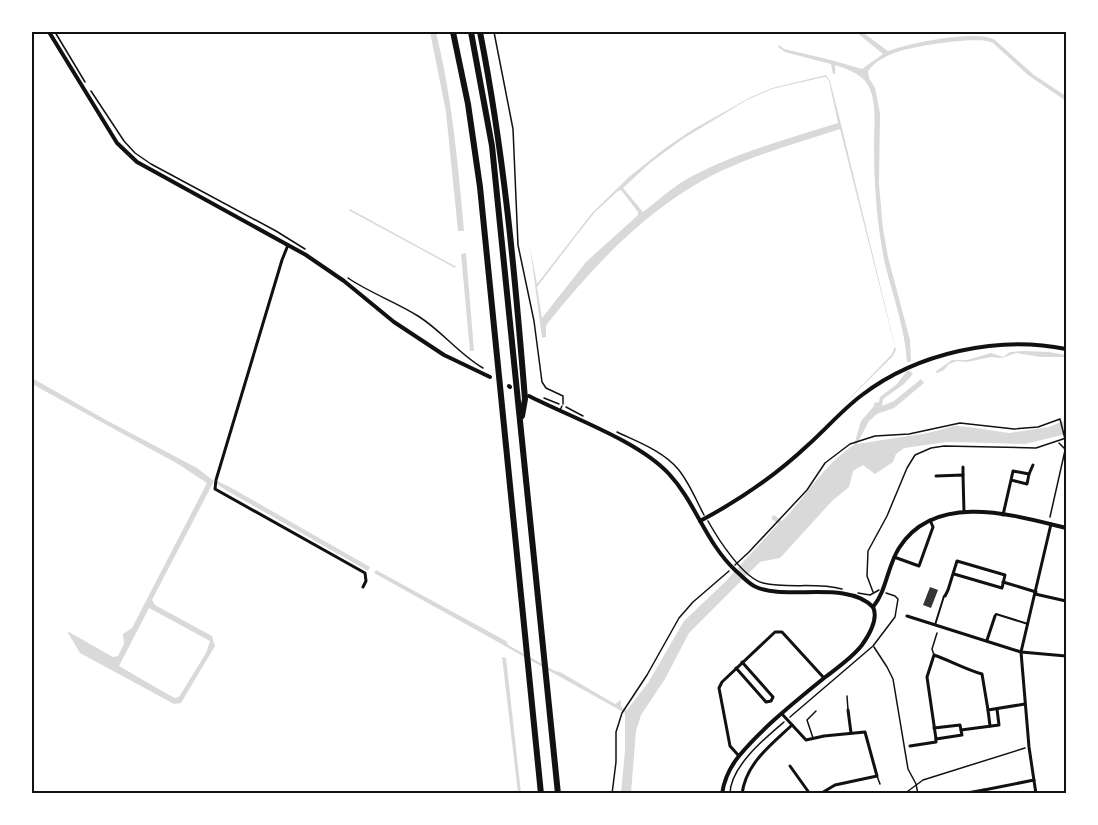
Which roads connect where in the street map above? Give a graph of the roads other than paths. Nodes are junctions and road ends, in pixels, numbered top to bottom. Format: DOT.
graph roads {
  1 [pos="49,32"];
  2 [pos="453,32"];
  3 [pos="471,32"];
  4 [pos="480,32"];
  5 [pos="288,245"];
  6 [pos="1066,349"];
  7 [pos="490,377"];
  8 [pos="527,398"];
  9 [pos="562,406"];
  10 [pos="560,411"];
  11 [pos="520,423"];
  12 [pos="1033,465"];
  13 [pos="963,466"];
  14 [pos="1029,474"];
  15 [pos="963,475"];
  16 [pos="936,476"];
  17 [pos="1011,480"];
  18 [pos="964,512"];
  19 [pos="1003,515"];
  20 [pos="930,520"];
  21 [pos="700,522"];
  22 [pos="1051,524"];
  23 [pos="1066,528"];
  24 [pos="894,557"];
  25 [pos="954,574"];
  26 [pos="1003,582"];
  27 [pos="363,588"];
  28 [pos="1035,593"];
  29 [pos="945,596"];
  30 [pos="1066,601"];
  31 [pos="873,607"];
  32 [pos="907,616"];
  33 [pos="995,616"];
  34 [pos="1028,624"];
  35 [pos="935,625"];
  36 [pos="937,633"];
  37 [pos="987,641"];
  38 [pos="1021,652"];
  39 [pos="934,656"];
  40 [pos="1066,656"];
  41 [pos="742,662"];
  42 [pos="736,668"];
  43 [pos="824,678"];
  44 [pos="847,696"];
  45 [pos="1025,705"];
  46 [pos="997,709"];
  47 [pos="848,710"];
  48 [pos="988,710"];
  49 [pos="816,711"];
  50 [pos="782,714"];
  51 [pos="792,726"];
  52 [pos="990,726"];
  53 [pos="934,728"];
  54 [pos="961,730"];
  55 [pos="851,733"];
  56 [pos="813,738"];
  57 [pos="936,739"];
  58 [pos="910,746"];
  59 [pos="739,756"];
  60 [pos="790,766"];
  61 [pos="877,776"];
  62 [pos="1034,780"];
  63 [pos="880,784"];
  64 [pos="985,792"];
  65 [pos="541,794"];
  66 [pos="558,794"];
  67 [pos="722,794"];
  68 [pos="742,794"];
  69 [pos="810,794"];
  70 [pos="820,794"];
  71 [pos="961,794"];
  72 [pos="1036,794"];
  1 -- 5 [label="street"];
  2 -- 65 [label="highway"];
  3 -- 11 [label="highway"];
  4 -- 8 [label="highway"];
  5 -- 7 [label="street"];
  5 -- 27 [label="street"];
  6 -- 21 [label="street"];
  8 -- 10 [label="street"];
  8 -- 11 [label="highway"];
  9 -- 10 [label="lane"];
  10 -- 21 [label="street"];
  11 -- 66 [label="highway"];
  12 -- 14 [label="street"];
  13 -- 15 [label="street"];
  14 -- 17 [label="street"];
  14 -- 17 [label="street"];
  15 -- 16 [label="street"];
  15 -- 18 [label="street"];
  17 -- 19 [label="street"];
  18 -- 19 [label="street"];
  18 -- 20 [label="street"];
  19 -- 22 [label="street"];
  20 -- 24 [label="street"];
  20 -- 24 [label="street"];
  21 -- 31 [label="street"];
  22 -- 23 [label="street"];
  22 -- 28 [label="street"];
  24 -- 31 [label="street"];
  25 -- 26 [label="street"];
  25 -- 26 [label="street"];
  25 -- 29 [label="street"];
  26 -- 28 [label="street"];
  28 -- 30 [label="street"];
  28 -- 34 [label="street"];
  29 -- 35 [label="street"];
  31 -- 43 [label="street"];
  32 -- 35 [label="street"];
  33 -- 34 [label="street"];
  33 -- 37 [label="street"];
  34 -- 38 [label="street"];
  35 -- 37 [label="street"];
  36 -- 39 [label="lane"];
  37 -- 38 [label="street"];
  38 -- 40 [label="street"];
  38 -- 45 [label="street"];
  39 -- 48 [label="street"];
  39 -- 53 [label="street"];
  41 -- 42 [label="street"];
  41 -- 42 [label="street"];
  41 -- 43 [label="street"];
  42 -- 59 [label="street"];
  43 -- 50 [label="street"];
  44 -- 47 [label="lane"];
  45 -- 46 [label="street"];
  45 -- 62 [label="street"];
  46 -- 48 [label="street"];
  46 -- 52 [label="street"];
  47 -- 55 [label="street"];
  48 -- 52 [label="street"];
  49 -- 56 [label="lane"];
  50 -- 51 [label="street"];
  50 -- 59 [label="street"];
  51 -- 56 [label="street"];
  51 -- 68 [label="street"];
  52 -- 54 [label="street"];
  53 -- 54 [label="street"];
  53 -- 57 [label="street"];
  54 -- 57 [label="street"];
  55 -- 56 [label="street"];
  55 -- 61 [label="street"];
  57 -- 58 [label="street"];
  59 -- 67 [label="street"];
  60 -- 69 [label="street"];
  61 -- 63 [label="lane"];
  61 -- 70 [label="street"];
  62 -- 64 [label="street"];
  62 -- 72 [label="street"];
  64 -- 71 [label="street"];
}
